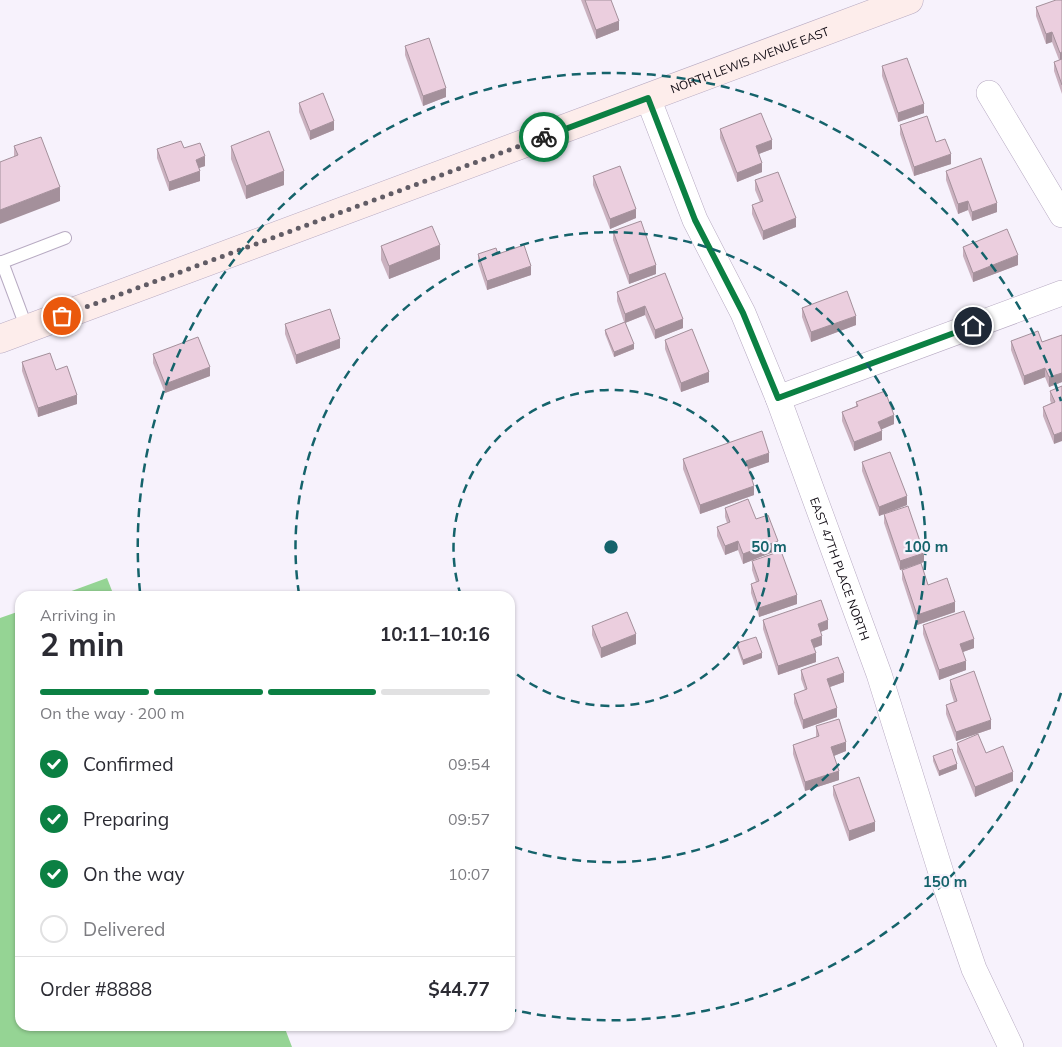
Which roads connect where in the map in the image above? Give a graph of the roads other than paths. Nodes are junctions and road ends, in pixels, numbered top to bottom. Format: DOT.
graph roads {
  1 [pos="909,0"];
  2 [pos="989,93"];
  3 [pos="648,98"];
  4 [pos="1062,215"];
  5 [pos="65,238"];
  6 [pos="1,263"];
  7 [pos="1062,293"];
  8 [pos="27,329"];
  9 [pos="0,339"];
  10 [pos="778,398"];
  11 [pos="1011,1047"];
  1 -- 3 [label="main road, NORTH LEWIS AVENUE EAST"];
  2 -- 4 [label="street"];
  3 -- 8 [label="main road, NORTH LEWIS AVENUE EAST"];
  3 -- 10 [label="street, EAST 47TH PLACE NORTH"];
  5 -- 6 [label="lane"];
  6 -- 8 [label="lane"];
  7 -- 10 [label="street"];
  8 -- 9 [label="main road, NORTH LEWIS AVENUE EAST"];
  10 -- 11 [label="street, EAST 47TH PLACE NORTH"];
}
